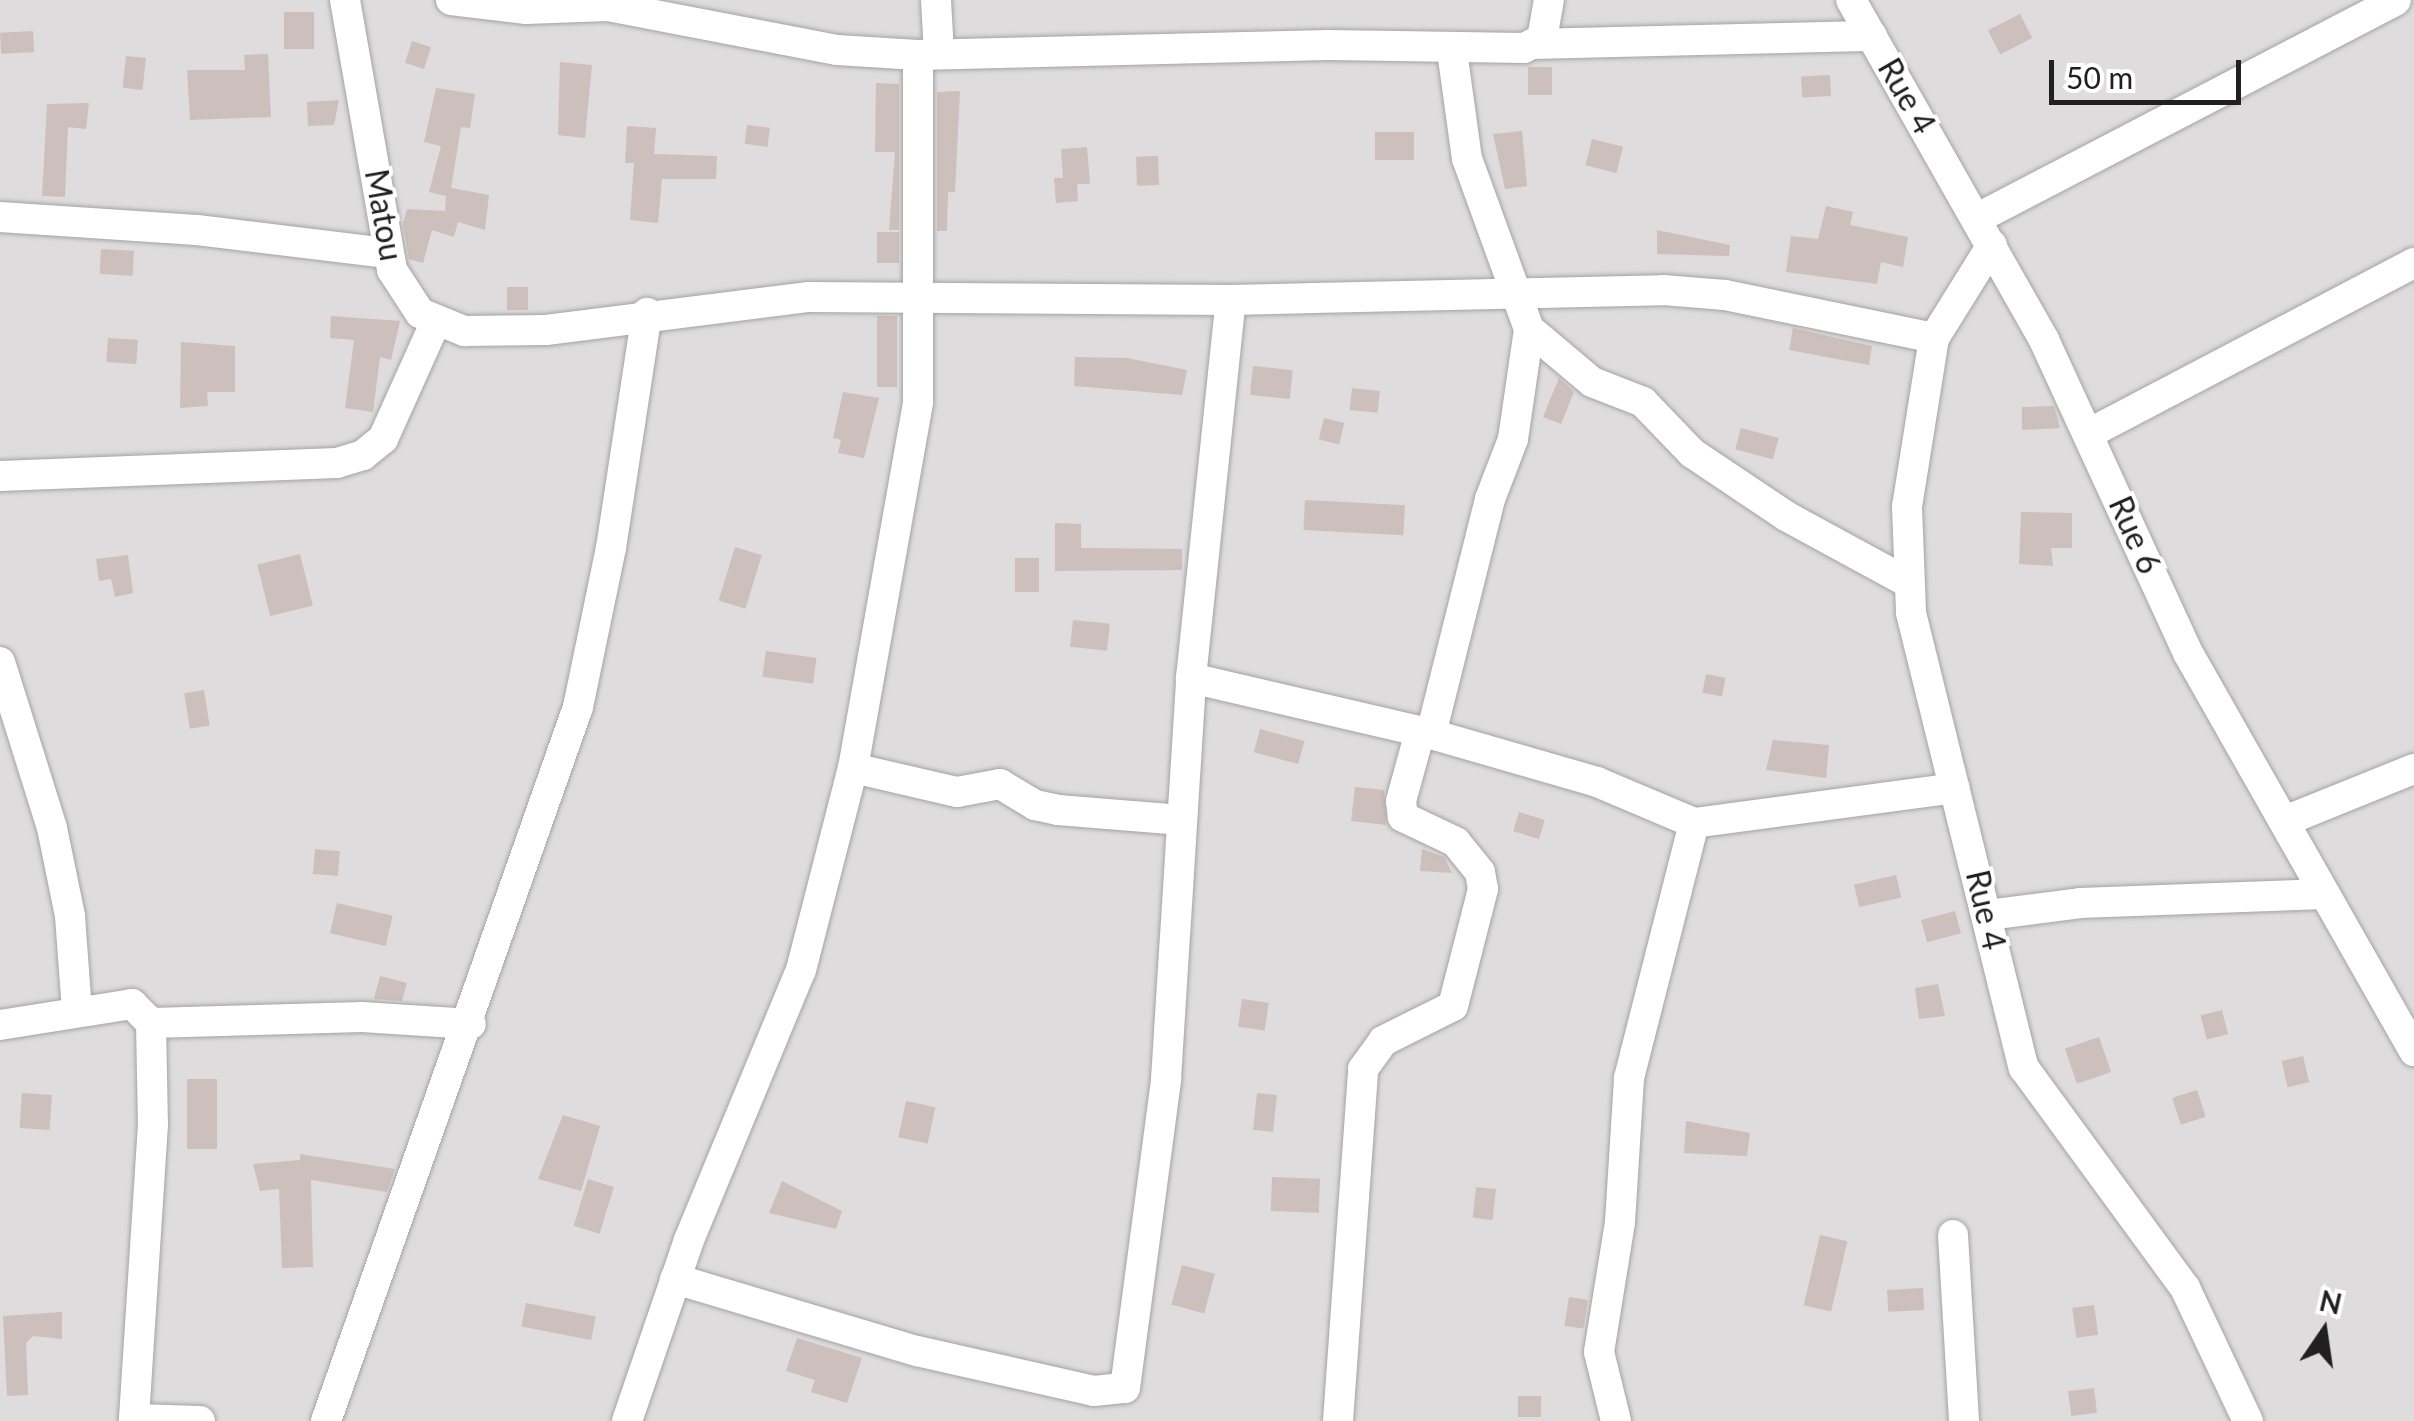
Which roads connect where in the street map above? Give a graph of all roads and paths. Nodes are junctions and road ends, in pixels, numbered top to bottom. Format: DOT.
graph roads {
  1 [pos="345,0"];
  2 [pos="451,0"];
  3 [pos="936,0"];
  4 [pos="1549,0"];
  5 [pos="1851,0"];
  6 [pos="2396,0"];
  7 [pos="1872,36"];
  8 [pos="1537,44"];
  9 [pos="1452,51"];
  10 [pos="929,54"];
  11 [pos="0,217"];
  12 [pos="1978,218"];
  13 [pos="1992,245"];
  14 [pos="388,253"];
  15 [pos="2414,263"];
  16 [pos="1512,295"];
  17 [pos="918,296"];
  18 [pos="1231,300"];
  19 [pos="647,313"];
  20 [pos="436,321"];
  21 [pos="1529,329"];
  22 [pos="1934,338"];
  23 [pos="2088,434"];
  24 [pos="0,476"];
  25 [pos="1909,583"];
  26 [pos="0,662"];
  27 [pos="1191,678"];
  28 [pos="1425,733"];
  29 [pos="853,768"];
  30 [pos="2414,768"];
  31 [pos="1955,788"];
  32 [pos="1182,820"];
  33 [pos="2285,821"];
  34 [pos="1694,823"];
  35 [pos="2325,894"];
  36 [pos="1988,915"];
  37 [pos="77,1011"];
  38 [pos="152,1022"];
  39 [pos="471,1024"];
  40 [pos="0,1025"];
  41 [pos="2414,1051"];
  42 [pos="1953,1235"];
  43 [pos="676,1279"];
  44 [pos="134,1420"];
  45 [pos="200,1421"];
  46 [pos="326,1421"];
  47 [pos="627,1421"];
  48 [pos="1338,1421"];
  49 [pos="1616,1421"];
  50 [pos="1964,1421"];
  51 [pos="2248,1421"];
  1 -- 14 [label="street, Matou"];
  2 -- 10 [label="street"];
  3 -- 10 [label="street"];
  4 -- 8 [label="street"];
  5 -- 7 [label="street, Rue 4"];
  6 -- 12 [label="street"];
  7 -- 8 [label="street"];
  7 -- 12 [label="street, Rue 4"];
  8 -- 9 [label="street"];
  9 -- 10 [label="street"];
  9 -- 16 [label="street"];
  10 -- 17 [label="street"];
  11 -- 14 [label="street"];
  12 -- 13 [label="street, Rue 4"];
  13 -- 22 [label="street"];
  13 -- 23 [label="street, Rue 6"];
  14 -- 20 [label="street, Matou"];
  15 -- 23 [label="street"];
  16 -- 18 [label="street"];
  16 -- 21 [label="street"];
  16 -- 22 [label="street"];
  17 -- 18 [label="street"];
  17 -- 19 [label="street"];
  17 -- 29 [label="street"];
  18 -- 27 [label="street"];
  19 -- 20 [label="street"];
  19 -- 39 [label="street"];
  20 -- 24 [label="street"];
  21 -- 25 [label="street"];
  21 -- 28 [label="street"];
  22 -- 25 [label="street, Rue 4"];
  23 -- 33 [label="street, Rue 6"];
  25 -- 31 [label="street, Rue 4"];
  26 -- 37 [label="street"];
  27 -- 28 [label="street"];
  27 -- 32 [label="street"];
  28 -- 34 [label="street"];
  28 -- 48 [label="street"];
  29 -- 32 [label="street"];
  29 -- 43 [label="street"];
  30 -- 33 [label="street"];
  31 -- 34 [label="street"];
  31 -- 36 [label="street, Rue 4"];
  32 -- 43 [label="street"];
  33 -- 35 [label="street, Rue 6"];
  34 -- 49 [label="street"];
  35 -- 36 [label="street"];
  35 -- 41 [label="street, Rue 6"];
  36 -- 51 [label="street, Rue 4"];
  37 -- 38 [label="street"];
  37 -- 40 [label="street"];
  38 -- 39 [label="street"];
  38 -- 44 [label="street"];
  39 -- 46 [label="street"];
  42 -- 50 [label="street"];
  43 -- 47 [label="street"];
  44 -- 45 [label="street"];
}
